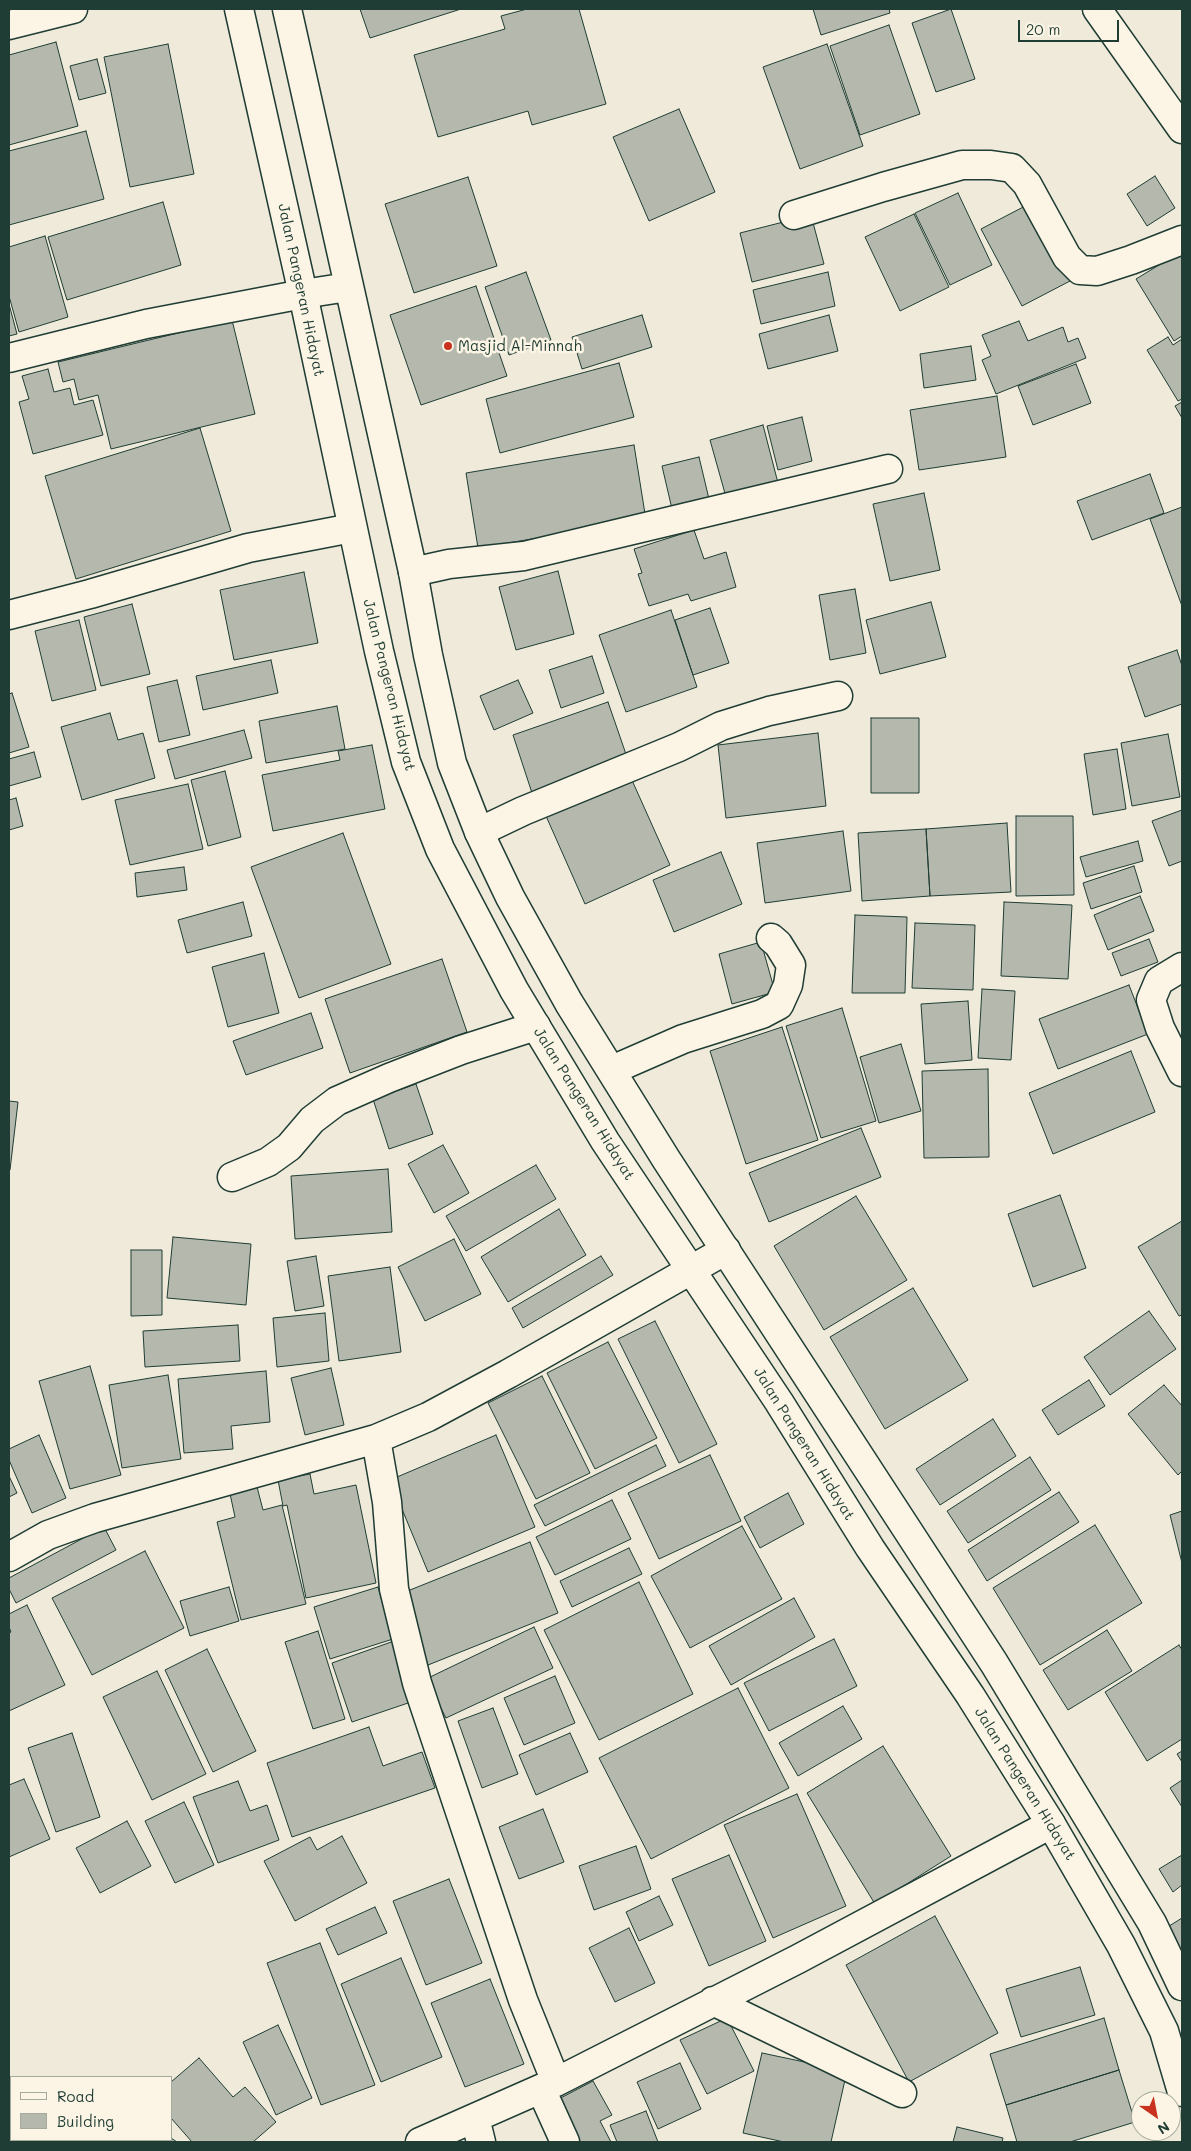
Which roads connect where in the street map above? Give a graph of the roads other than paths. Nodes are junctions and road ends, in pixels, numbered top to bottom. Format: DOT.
graph roads {
  1 [pos="73,9"];
  2 [pos="239,9"];
  3 [pos="286,9"];
  4 [pos="1097,9"];
  5 [pos="9,25"];
  6 [pos="1182,129"];
  7 [pos="794,215"];
  8 [pos="1182,240"];
  9 [pos="348,287"];
  10 [pos="303,294"];
  11 [pos="9,358"];
  12 [pos="888,469"];
  13 [pos="352,528"];
  14 [pos="413,572"];
  15 [pos="9,615"];
  16 [pos="838,696"];
  17 [pos="479,832"];
  18 [pos="771,938"];
  19 [pos="1182,967"];
  20 [pos="536,1026"];
  21 [pos="612,1070"];
  22 [pos="1182,1072"];
  23 [pos="232,1177"];
  24 [pos="726,1250"];
  25 [pos="692,1271"];
  26 [pos="376,1439"];
  27 [pos="9,1557"];
  28 [pos="1051,1824"];
  29 [pos="1182,1986"];
  30 [pos="713,2001"];
  31 [pos="548,2086"];
  32 [pos="1182,2092"];
  33 [pos="902,2093"];
  34 [pos="478,2130"];
  35 [pos="420,2142"];
  36 [pos="565,2142"];
  1 -- 5 [label="main road"];
  2 -- 10 [label="main road, Jalan Pangeran Hidayat"];
  3 -- 9 [label="main road"];
  4 -- 6 [label="main road"];
  7 -- 8 [label="main road"];
  9 -- 10 [label="main road"];
  9 -- 14 [label="main road"];
  10 -- 11 [label="main road"];
  10 -- 13 [label="main road, Jalan Pangeran Hidayat"];
  12 -- 14 [label="main road"];
  13 -- 15 [label="main road"];
  13 -- 20 [label="main road, Jalan Pangeran Hidayat"];
  14 -- 17 [label="main road"];
  16 -- 17 [label="main road"];
  17 -- 21 [label="main road"];
  18 -- 21 [label="main road"];
  19 -- 22 [label="main road"];
  20 -- 23 [label="main road"];
  20 -- 25 [label="main road, Jalan Pangeran Hidayat"];
  21 -- 24 [label="main road"];
  24 -- 25 [label="main road"];
  24 -- 29 [label="main road"];
  25 -- 26 [label="main road"];
  25 -- 28 [label="main road, Jalan Pangeran Hidayat"];
  26 -- 27 [label="main road"];
  26 -- 31 [label="main road"];
  28 -- 30 [label="main road"];
  28 -- 32 [label="main road, Jalan Pangeran Hidayat"];
  30 -- 31 [label="main road"];
  30 -- 33 [label="main road"];
  31 -- 34 [label="main road"];
  31 -- 36 [label="main road"];
  34 -- 35 [label="main road"];
}
